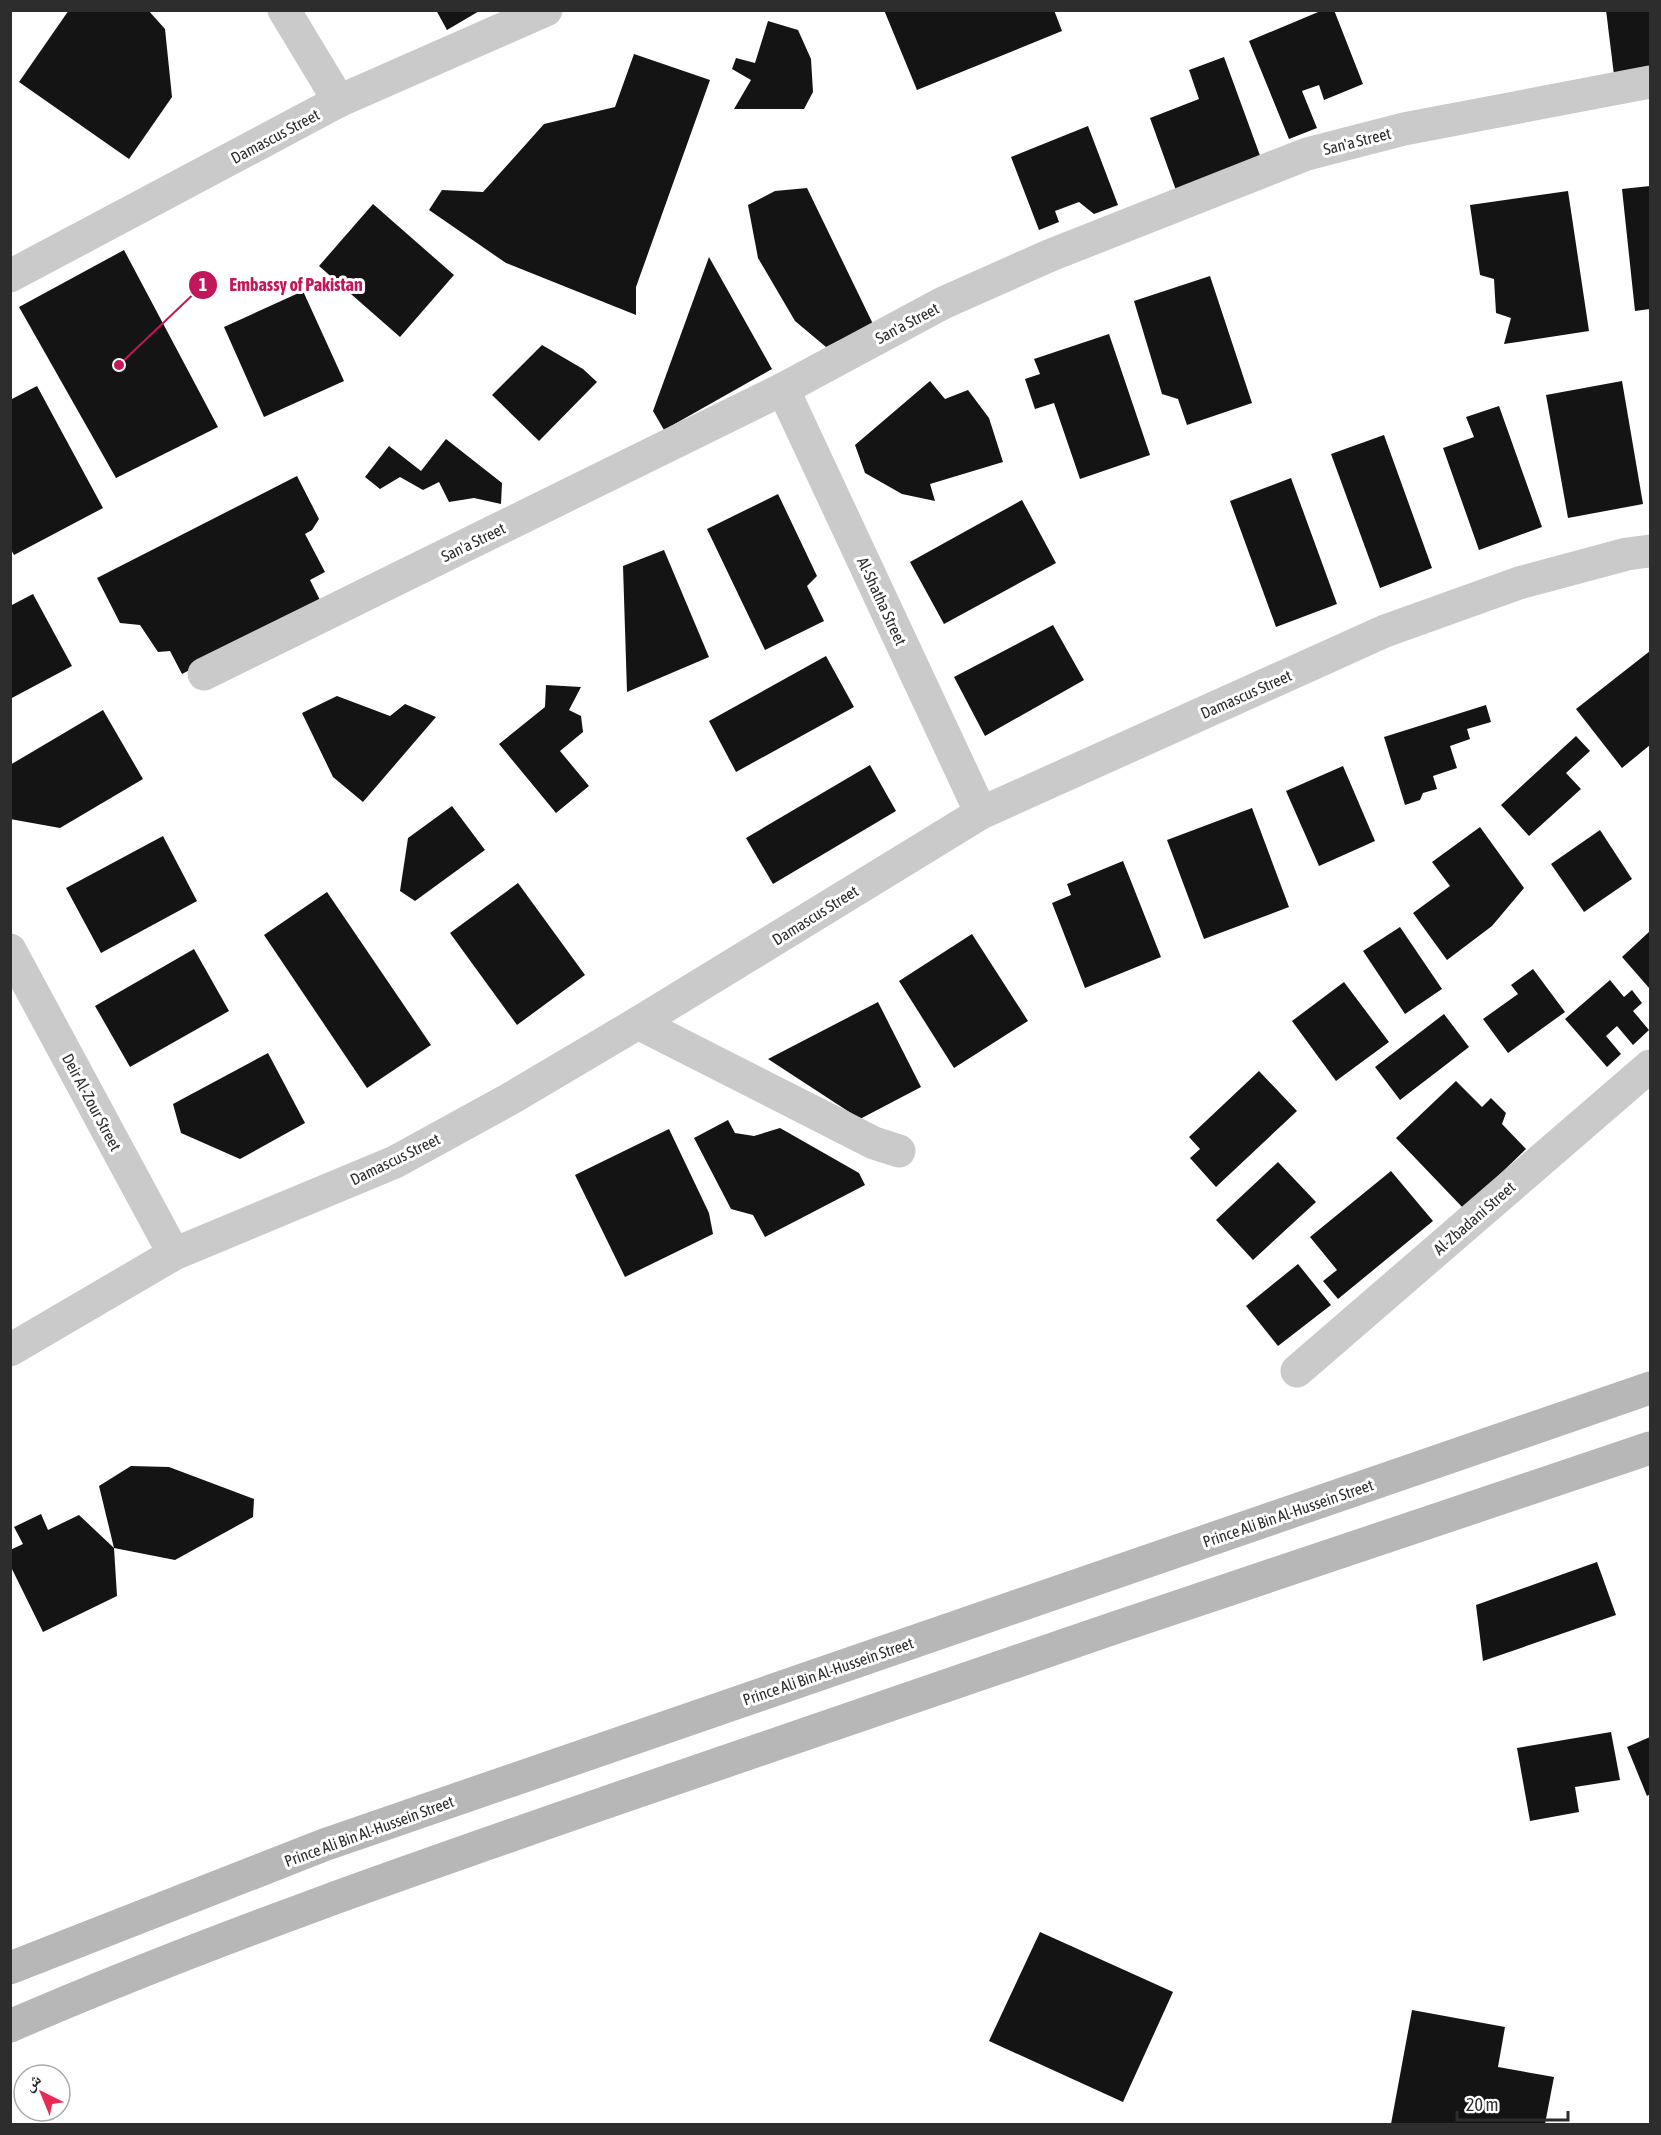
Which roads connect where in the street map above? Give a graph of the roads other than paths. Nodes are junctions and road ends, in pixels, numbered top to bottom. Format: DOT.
graph roads {
  1 [pos="284,10"];
  2 [pos="546,10"];
  3 [pos="1650,82"];
  4 [pos="339,101"];
  5 [pos="10,276"];
  6 [pos="783,389"];
  7 [pos="1650,550"];
  8 [pos="204,674"];
  9 [pos="981,813"];
  10 [pos="10,950"];
  11 [pos="638,1023"];
  12 [pos="1650,1066"];
  13 [pos="899,1151"];
  14 [pos="174,1254"];
  15 [pos="10,1350"];
  16 [pos="1297,1371"];
  17 [pos="1650,1388"];
  18 [pos="1650,1448"];
  19 [pos="10,1968"];
  20 [pos="10,2026"];
  1 -- 4 [label="street"];
  2 -- 4 [label="street, Damascus Street"];
  3 -- 6 [label="street, San'a Street"];
  4 -- 5 [label="street, Damascus Street"];
  6 -- 8 [label="street, San'a Street"];
  6 -- 9 [label="street, Al-Shatha Street"];
  7 -- 9 [label="street, Damascus Street"];
  9 -- 11 [label="street, Damascus Street"];
  10 -- 14 [label="street, Deir Al-Zour Street"];
  11 -- 13 [label="street"];
  11 -- 14 [label="street, Damascus Street"];
  12 -- 16 [label="street, Al-Zbadani Street"];
  14 -- 15 [label="street, Damascus Street"];
  17 -- 19 [label="main road, Prince Ali Bin Al-Hussein Street"];
  18 -- 20 [label="main road"];
}
